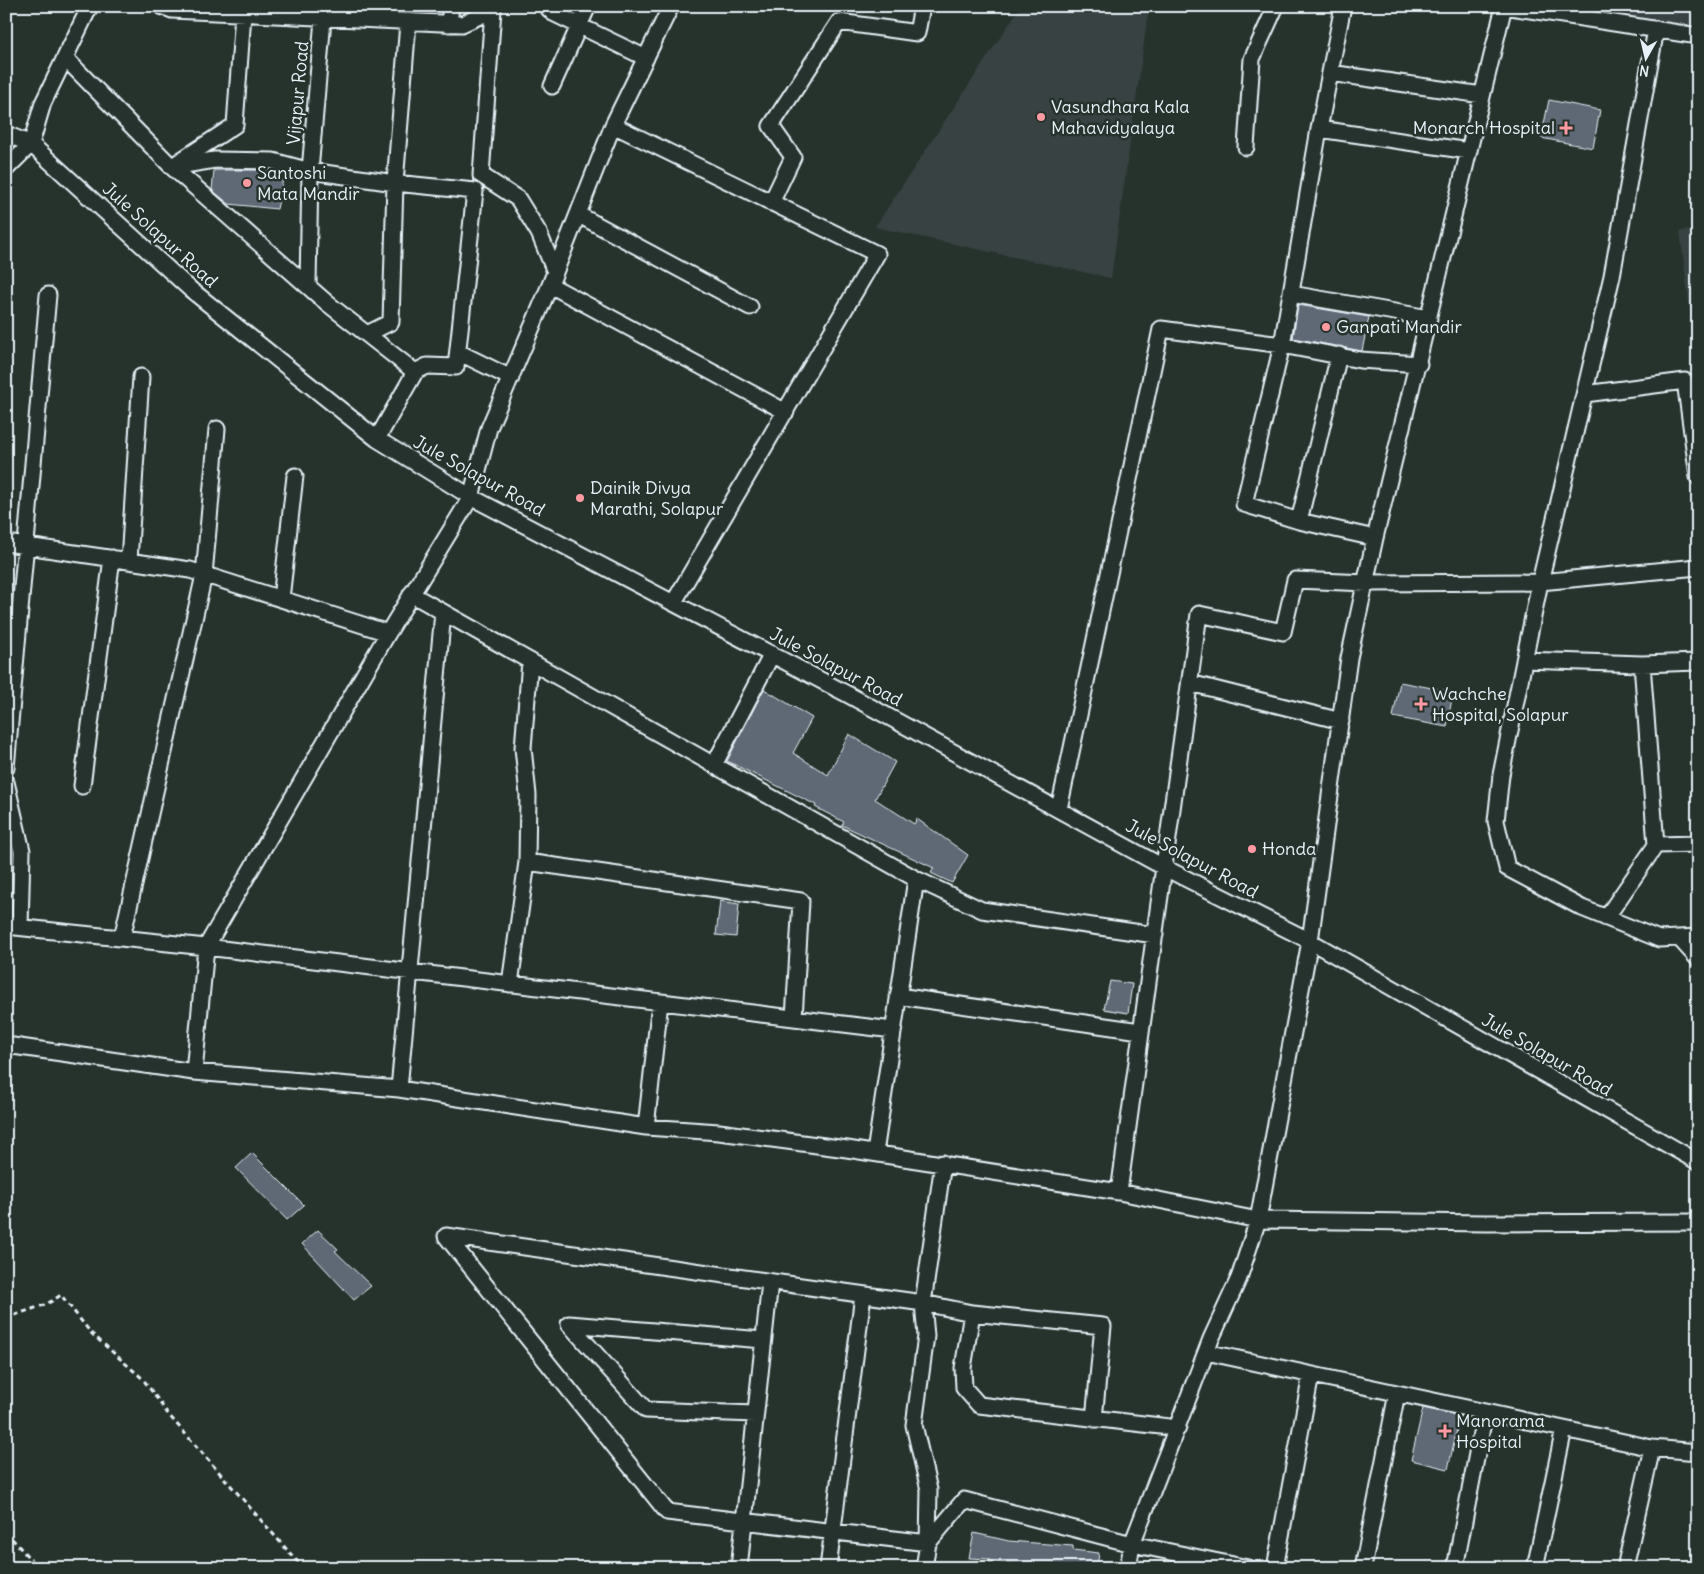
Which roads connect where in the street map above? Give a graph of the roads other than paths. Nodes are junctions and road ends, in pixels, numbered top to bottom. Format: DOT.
graph roads {
  1 [pos="90,6"];
  2 [pos="161,6"];
  3 [pos="451,6"];
  4 [pos="546,6"];
  5 [pos="588,6"];
  6 [pos="671,6"];
  7 [pos="922,6"];
  8 [pos="1276,6"];
  9 [pos="1343,6"];
  10 [pos="1504,6"];
  11 [pos="218,9"];
  12 [pos="288,11"];
  13 [pos="369,13"];
  14 [pos="243,14"];
  15 [pos="323,19"];
  16 [pos="408,23"];
  17 [pos="449,24"];
  18 [pos="579,26"];
  19 [pos="1656,29"];
  20 [pos="1698,36"];
  21 [pos="65,58"];
  22 [pos="646,58"];
  23 [pos="1330,73"];
  24 [pos="552,86"];
  25 [pos="1482,95"];
  26 [pos="613,125"];
  27 [pos="1319,129"];
  28 [pos="6,134"];
  29 [pos="31,144"];
  30 [pos="1246,147"];
  31 [pos="1469,151"];
  32 [pos="172,167"];
  33 [pos="6,169"];
  34 [pos="310,171"];
  35 [pos="395,184"];
  36 [pos="771,203"];
  37 [pos="579,215"];
  38 [pos="553,279"];
  39 [pos="308,286"];
  40 [pos="48,294"];
  41 [pos="1292,294"];
  42 [pos="750,307"];
  43 [pos="1429,318"];
  44 [pos="367,334"];
  45 [pos="1282,344"];
  46 [pos="458,352"];
  47 [pos="1339,356"];
  48 [pos="1419,364"];
  49 [pos="415,372"];
  50 [pos="141,377"];
  51 [pos="511,378"];
  52 [pos="1585,394"];
  53 [pos="786,412"];
  54 [pos="217,429"];
  55 [pos="377,440"];
  56 [pos="295,476"];
  57 [pos="1698,477"];
  58 [pos="471,497"];
  59 [pos="1299,521"];
  60 [pos="1375,538"];
  61 [pos="6,543"];
  62 [pos="27,546"];
  63 [pos="112,558"];
  64 [pos="129,561"];
  65 [pos="1698,567"];
  66 [pos="204,574"];
  67 [pos="1540,582"];
  68 [pos="1367,583"];
  69 [pos="411,594"];
  70 [pos="281,599"];
  71 [pos="674,602"];
  72 [pos="443,612"];
  73 [pos="388,633"];
  74 [pos="772,654"];
  75 [pos="1524,660"];
  76 [pos="530,661"];
  77 [pos="1698,662"];
  78 [pos="1642,664"];
  79 [pos="1190,683"];
  80 [pos="1341,721"];
  81 [pos="714,765"];
  82 [pos="6,768"];
  83 [pos="6,782"];
  84 [pos="82,786"];
  85 [pos="1059,809"];
  86 [pos="1698,844"];
  87 [pos="1656,845"];
  88 [pos="527,862"];
  89 [pos="1165,868"];
  90 [pos="916,879"];
  91 [pos="1606,918"];
  92 [pos="13,927"];
  93 [pos="1155,935"];
  94 [pos="1698,937"];
  95 [pos="122,938"];
  96 [pos="1679,938"];
  97 [pos="1310,941"];
  98 [pos="206,947"];
  99 [pos="1698,959"];
  100 [pos="410,972"];
  101 [pos="510,984"];
  102 [pos="898,996"];
  103 [pos="660,1002"];
  104 [pos="794,1018"];
  105 [pos="893,1030"];
  106 [pos="1140,1031"];
  107 [pos="6,1045"];
  108 [pos="194,1072"];
  109 [pos="399,1089"];
  110 [pos="646,1127"];
  111 [pos="875,1153"];
  112 [pos="1698,1162"];
  113 [pos="943,1163"];
  114 [pos="1119,1192"];
  115 [pos="1258,1220"];
  116 [pos="1698,1222"];
  117 [pos="770,1282"];
  118 [pos="863,1295"];
  119 [pos="924,1303"];
  120 [pos="972,1313"];
  121 [pos="764,1340"];
  122 [pos="1206,1352"];
  123 [pos="1311,1375"];
  124 [pos="1397,1393"];
  125 [pos="1485,1412"];
  126 [pos="755,1414"];
  127 [pos="1094,1419"];
  128 [pos="1178,1428"];
  129 [pos="1564,1429"];
  130 [pos="1652,1448"];
  131 [pos="1698,1452"];
  132 [pos="743,1520"];
  133 [pos="834,1532"];
  134 [pos="928,1543"];
  135 [pos="1132,1544"];
  136 [pos="739,1568"];
  137 [pos="828,1568"];
  138 [pos="924,1568"];
  139 [pos="1128,1568"];
  140 [pos="1248,1568"];
  141 [pos="1275,1568"];
  142 [pos="1363,1568"];
  143 [pos="1455,1568"];
  144 [pos="1534,1568"];
  145 [pos="1625,1568"];
  1 -- 21 [label="street"];
  2 -- 11 [label="street"];
  3 -- 17 [label="street"];
  4 -- 18 [label="street"];
  5 -- 18 [label="street"];
  6 -- 22 [label="street"];
  7 -- 36 [label="street"];
  8 -- 30 [label="street"];
  9 -- 23 [label="street"];
  10 -- 19 [label="street"];
  10 -- 25 [label="street"];
  11 -- 14 [label="street"];
  12 -- 14 [label="street"];
  12 -- 15 [label="street"];
  13 -- 15 [label="street"];
  13 -- 16 [label="street"];
  14 -- 32 [label="street"];
  15 -- 34 [label="street, Vijapur Road"];
  16 -- 17 [label="street"];
  16 -- 35 [label="street"];
  17 -- 38 [label="street"];
  18 -- 22 [label="street"];
  18 -- 24 [label="street"];
  19 -- 20 [label="street"];
  19 -- 52 [label="street"];
  21 -- 29 [label="street"];
  21 -- 32 [label="street"];
  22 -- 26 [label="street"];
  23 -- 25 [label="street"];
  23 -- 27 [label="street"];
  25 -- 31 [label="street"];
  26 -- 36 [label="street"];
  26 -- 37 [label="street"];
  27 -- 31 [label="street"];
  27 -- 41 [label="street"];
  28 -- 29 [label="street, Jule Solapur Road"];
  29 -- 33 [label="street"];
  29 -- 55 [label="street, Jule Solapur Road"];
  31 -- 43 [label="street"];
  32 -- 34 [label="street"];
  32 -- 39 [label="street"];
  34 -- 35 [label="street"];
  34 -- 39 [label="street, Vijapur Road"];
  35 -- 44 [label="street"];
  35 -- 46 [label="street"];
  36 -- 53 [label="street"];
  37 -- 38 [label="street"];
  37 -- 42 [label="street"];
  38 -- 51 [label="street"];
  38 -- 53 [label="street"];
  39 -- 44 [label="street"];
  40 -- 62 [label="street"];
  41 -- 43 [label="street"];
  41 -- 45 [label="street"];
  43 -- 48 [label="street"];
  44 -- 49 [label="street"];
  45 -- 47 [label="street"];
  45 -- 59 [label="street"];
  45 -- 85 [label="street"];
  46 -- 49 [label="street"];
  46 -- 51 [label="street"];
  47 -- 48 [label="street"];
  47 -- 59 [label="street"];
  48 -- 60 [label="street"];
  49 -- 55 [label="street"];
  50 -- 64 [label="street"];
  51 -- 58 [label="street"];
  52 -- 57 [label="street"];
  52 -- 67 [label="street"];
  53 -- 71 [label="street"];
  54 -- 66 [label="street"];
  55 -- 58 [label="street, Jule Solapur Road"];
  56 -- 70 [label="street"];
  58 -- 69 [label="street"];
  58 -- 71 [label="street, Jule Solapur Road"];
  59 -- 60 [label="street"];
  60 -- 68 [label="street"];
  61 -- 62 [label="street"];
  62 -- 63 [label="street"];
  62 -- 82 [label="street"];
  63 -- 64 [label="street"];
  63 -- 84 [label="street"];
  64 -- 66 [label="street"];
  65 -- 67 [label="street"];
  66 -- 70 [label="street"];
  66 -- 95 [label="street"];
  67 -- 68 [label="street"];
  67 -- 75 [label="street"];
  68 -- 79 [label="street"];
  68 -- 80 [label="street"];
  69 -- 72 [label="street"];
  69 -- 73 [label="street"];
  70 -- 73 [label="street"];
  71 -- 74 [label="street, Jule Solapur Road"];
  72 -- 76 [label="street"];
  72 -- 100 [label="street"];
  73 -- 98 [label="street"];
  74 -- 81 [label="street"];
  74 -- 85 [label="street, Jule Solapur Road"];
  75 -- 78 [label="street"];
  75 -- 91 [label="street"];
  76 -- 81 [label="street"];
  76 -- 88 [label="street"];
  77 -- 78 [label="street"];
  78 -- 87 [label="street"];
  79 -- 80 [label="street"];
  79 -- 89 [label="street"];
  80 -- 97 [label="street"];
  81 -- 90 [label="street"];
  83 -- 92 [label="street"];
  85 -- 89 [label="street, Jule Solapur Road"];
  86 -- 87 [label="street"];
  87 -- 91 [label="street"];
  88 -- 101 [label="street"];
  88 -- 104 [label="street"];
  89 -- 93 [label="street"];
  89 -- 97 [label="street, Jule Solapur Road"];
  90 -- 93 [label="street"];
  90 -- 102 [label="street"];
  91 -- 96 [label="street"];
  92 -- 95 [label="street"];
  93 -- 106 [label="street"];
  94 -- 96 [label="street"];
  95 -- 98 [label="street"];
  96 -- 99 [label="street"];
  97 -- 112 [label="street, Jule Solapur Road"];
  97 -- 115 [label="street"];
  98 -- 100 [label="street"];
  98 -- 108 [label="street"];
  100 -- 101 [label="street"];
  100 -- 109 [label="street"];
  101 -- 103 [label="street"];
  102 -- 105 [label="street"];
  102 -- 106 [label="street"];
  103 -- 104 [label="street"];
  103 -- 110 [label="street"];
  104 -- 105 [label="street"];
  105 -- 111 [label="street"];
  106 -- 114 [label="street"];
  107 -- 108 [label="street"];
  108 -- 109 [label="street"];
  109 -- 110 [label="street"];
  110 -- 111 [label="street"];
  111 -- 113 [label="street"];
  113 -- 114 [label="street"];
  113 -- 119 [label="street"];
  114 -- 115 [label="street"];
  115 -- 116 [label="street"];
  115 -- 122 [label="street"];
  117 -- 118 [label="street"];
  117 -- 121 [label="street"];
  117 -- 132 [label="street"];
  118 -- 119 [label="street"];
  118 -- 133 [label="street"];
  119 -- 120 [label="street"];
  119 -- 134 [label="street"];
  120 -- 127 [label="street"];
  120 -- 127 [label="street"];
  121 -- 126 [label="street"];
  121 -- 126 [label="street"];
  122 -- 123 [label="street"];
  122 -- 128 [label="street"];
  123 -- 124 [label="street"];
  123 -- 141 [label="street"];
  124 -- 125 [label="street"];
  124 -- 142 [label="street"];
  125 -- 129 [label="street"];
  125 -- 143 [label="street"];
  126 -- 132 [label="street"];
  127 -- 128 [label="street"];
  128 -- 135 [label="street"];
  129 -- 130 [label="street"];
  129 -- 144 [label="street"];
  130 -- 131 [label="street"];
  130 -- 145 [label="street"];
  132 -- 133 [label="street"];
  132 -- 136 [label="street"];
  133 -- 134 [label="street"];
  133 -- 137 [label="street"];
  134 -- 135 [label="street"];
  134 -- 138 [label="street"];
  135 -- 139 [label="street"];
  135 -- 140 [label="street"];
}
